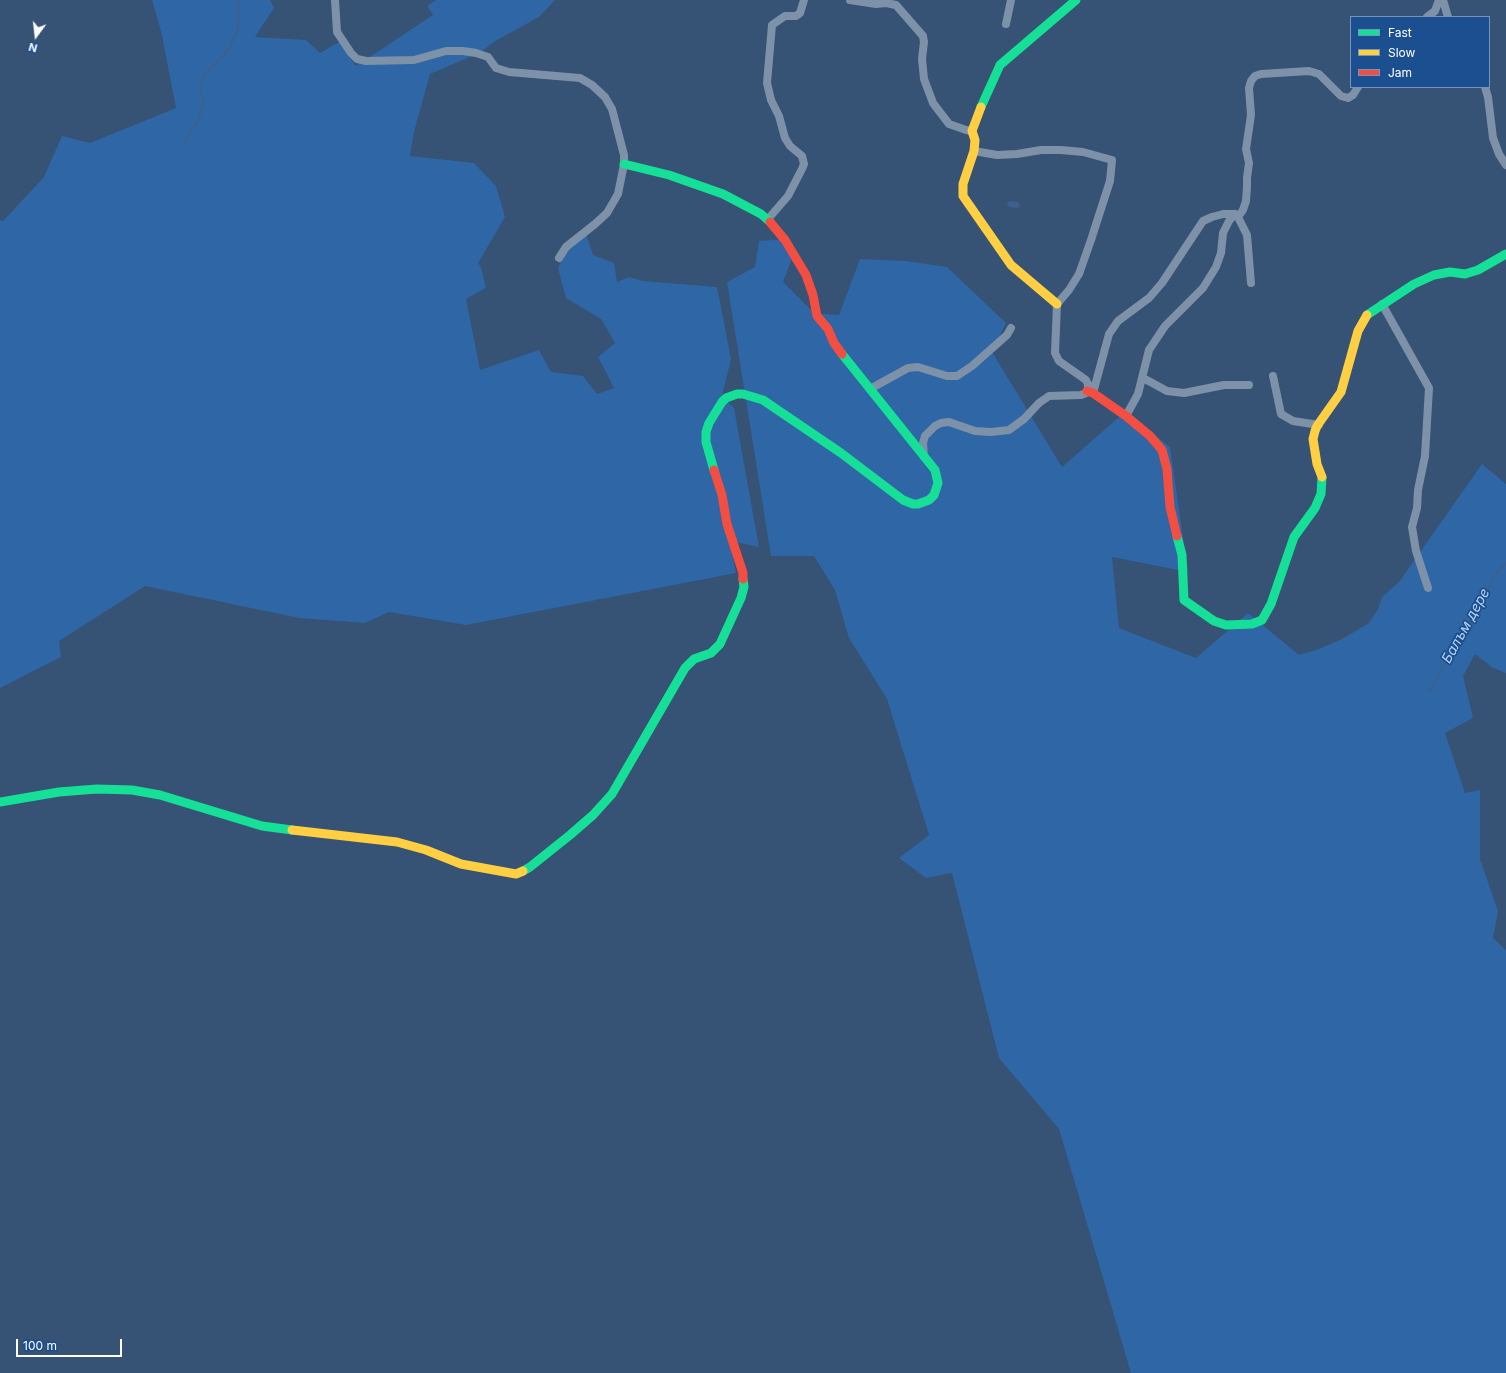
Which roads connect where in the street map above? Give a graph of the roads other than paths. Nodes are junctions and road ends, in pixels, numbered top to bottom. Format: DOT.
graph roads {
  1 [pos="336,0"];
  2 [pos="804,0"];
  3 [pos="850,0"];
  4 [pos="1011,0"];
  5 [pos="1076,0"];
  6 [pos="1439,0"];
  7 [pos="1443,0"];
  8 [pos="1428,16"];
  9 [pos="1448,16"];
  10 [pos="1006,24"];
  11 [pos="1357,88"];
  12 [pos="1484,88"];
  13 [pos="972,131"];
  14 [pos="974,151"];
  15 [pos="624,164"];
  16 [pos="1506,165"];
  17 [pos="1237,216"];
  18 [pos="768,218"];
  19 [pos="1506,254"];
  20 [pos="559,258"];
  21 [pos="1251,283"];
  22 [pos="1057,304"];
  23 [pos="1382,304"];
  24 [pos="1010,328"];
  25 [pos="1272,376"];
  26 [pos="1143,378"];
  27 [pos="1250,385"];
  28 [pos="870,389"];
  29 [pos="1090,392"];
  30 [pos="1126,416"];
  31 [pos="1319,425"];
  32 [pos="924,457"];
  33 [pos="1428,588"];
  34 [pos="0,802"];
  1 -- 15 [label="street"];
  2 -- 18 [label="street"];
  3 -- 13 [label="street"];
  4 -- 10 [label="street"];
  5 -- 13 [label="street"];
  6 -- 8 [label="street"];
  7 -- 9 [label="street"];
  11 -- 17 [label="street"];
  12 -- 16 [label="street"];
  13 -- 14 [label="street"];
  14 -- 22 [label="street"];
  14 -- 22 [label="street"];
  15 -- 18 [label="street"];
  15 -- 20 [label="street"];
  17 -- 21 [label="street"];
  17 -- 26 [label="street"];
  17 -- 29 [label="street"];
  18 -- 28 [label="street"];
  19 -- 23 [label="street"];
  22 -- 29 [label="street"];
  23 -- 31 [label="street"];
  23 -- 33 [label="street"];
  24 -- 28 [label="street"];
  25 -- 31 [label="street"];
  26 -- 27 [label="street"];
  26 -- 30 [label="street"];
  28 -- 32 [label="street"];
  29 -- 30 [label="street"];
  29 -- 32 [label="street"];
  30 -- 31 [label="street"];
  32 -- 34 [label="street"];
}
